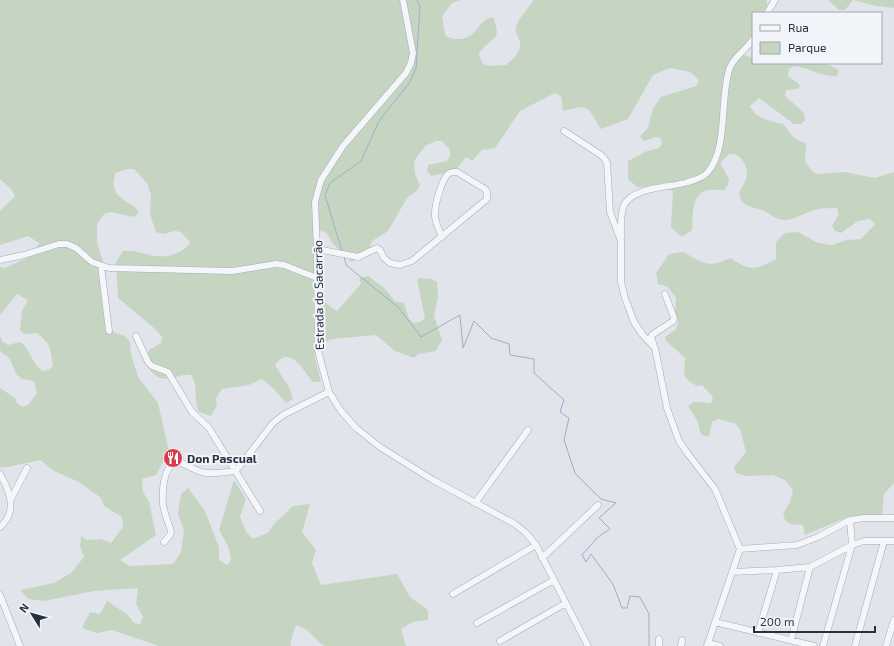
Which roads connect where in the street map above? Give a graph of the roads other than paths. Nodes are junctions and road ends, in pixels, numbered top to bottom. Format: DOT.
graph roads {
  1 [pos="403,0"];
  2 [pos="775,0"];
  3 [pos="768,12"];
  4 [pos="752,40"];
  5 [pos="564,131"];
  6 [pos="442,237"];
  7 [pos="621,241"];
  8 [pos="317,249"];
  9 [pos="0,260"];
  10 [pos="101,266"];
  11 [pos="317,278"];
  12 [pos="665,294"];
  13 [pos="109,331"];
  14 [pos="136,336"];
  15 [pos="655,348"];
  16 [pos="329,392"];
  17 [pos="528,430"];
  18 [pos="27,468"];
  19 [pos="236,471"];
  20 [pos="0,474"];
  21 [pos="11,499"];
  22 [pos="475,503"];
  23 [pos="598,505"];
  24 [pos="260,511"];
  25 [pos="894,518"];
  26 [pos="850,520"];
  27 [pos="0,527"];
  28 [pos="884,541"];
  29 [pos="894,541"];
  30 [pos="164,542"];
  31 [pos="536,545"];
  32 [pos="852,545"];
  33 [pos="740,549"];
  34 [pos="542,558"];
  35 [pos="810,567"];
  36 [pos="777,570"];
  37 [pos="732,572"];
  38 [pos="554,580"];
  39 [pos="453,594"];
  40 [pos="0,595"];
  41 [pos="566,603"];
  42 [pos="2,607"];
  43 [pos="894,620"];
  44 [pos="715,622"];
  45 [pos="477,623"];
  46 [pos="758,632"];
  47 [pos="659,638"];
  48 [pos="791,640"];
  49 [pos="500,641"];
  50 [pos="19,645"];
  51 [pos="707,645"];
  52 [pos="12,646"];
  53 [pos="588,646"];
  54 [pos="659,646"];
  55 [pos="720,646"];
  56 [pos="814,646"];
  57 [pos="823,646"];
  58 [pos="855,646"];
  59 [pos="886,646"];
  1 -- 8 [label="street, Estrada do Sacarrão"];
  2 -- 3 [label="street"];
  4 -- 7 [label="street"];
  5 -- 7 [label="street"];
  6 -- 6 [label="street"];
  6 -- 8 [label="street"];
  7 -- 15 [label="street"];
  8 -- 11 [label="street, Estrada do Sacarrão"];
  9 -- 10 [label="street"];
  10 -- 11 [label="street"];
  10 -- 13 [label="street"];
  11 -- 16 [label="street, Estrada do Sacarrão"];
  12 -- 15 [label="street"];
  14 -- 19 [label="street"];
  15 -- 33 [label="street"];
  16 -- 19 [label="street"];
  16 -- 22 [label="street, Estrada do Sacarrão"];
  17 -- 22 [label="street"];
  18 -- 21 [label="street"];
  19 -- 24 [label="street"];
  19 -- 30 [label="street"];
  20 -- 21 [label="street"];
  21 -- 27 [label="street"];
  22 -- 31 [label="street, Estrada do Sacarrão"];
  23 -- 34 [label="street"];
  25 -- 26 [label="street"];
  26 -- 32 [label="street"];
  26 -- 33 [label="street"];
  28 -- 29 [label="street"];
  28 -- 32 [label="street"];
  28 -- 58 [label="street"];
  31 -- 34 [label="street, Estrada do Sacarrão"];
  31 -- 39 [label="street"];
  32 -- 35 [label="street"];
  32 -- 57 [label="street"];
  33 -- 37 [label="street"];
  34 -- 38 [label="street, Estrada do Sacarrão"];
  35 -- 36 [label="street"];
  35 -- 48 [label="street"];
  36 -- 37 [label="street"];
  36 -- 46 [label="street"];
  37 -- 44 [label="street"];
  38 -- 41 [label="street, Estrada do Sacarrão"];
  38 -- 45 [label="street"];
  40 -- 42 [label="street"];
  41 -- 49 [label="street"];
  41 -- 53 [label="street, Estrada do Sacarrão"];
  42 -- 50 [label="street"];
  43 -- 59 [label="street"];
  44 -- 46 [label="street"];
  44 -- 51 [label="street"];
  46 -- 48 [label="street"];
  47 -- 54 [label="street"];
  48 -- 56 [label="street"];
  50 -- 52 [label="street"];
  51 -- 55 [label="street"];
}
